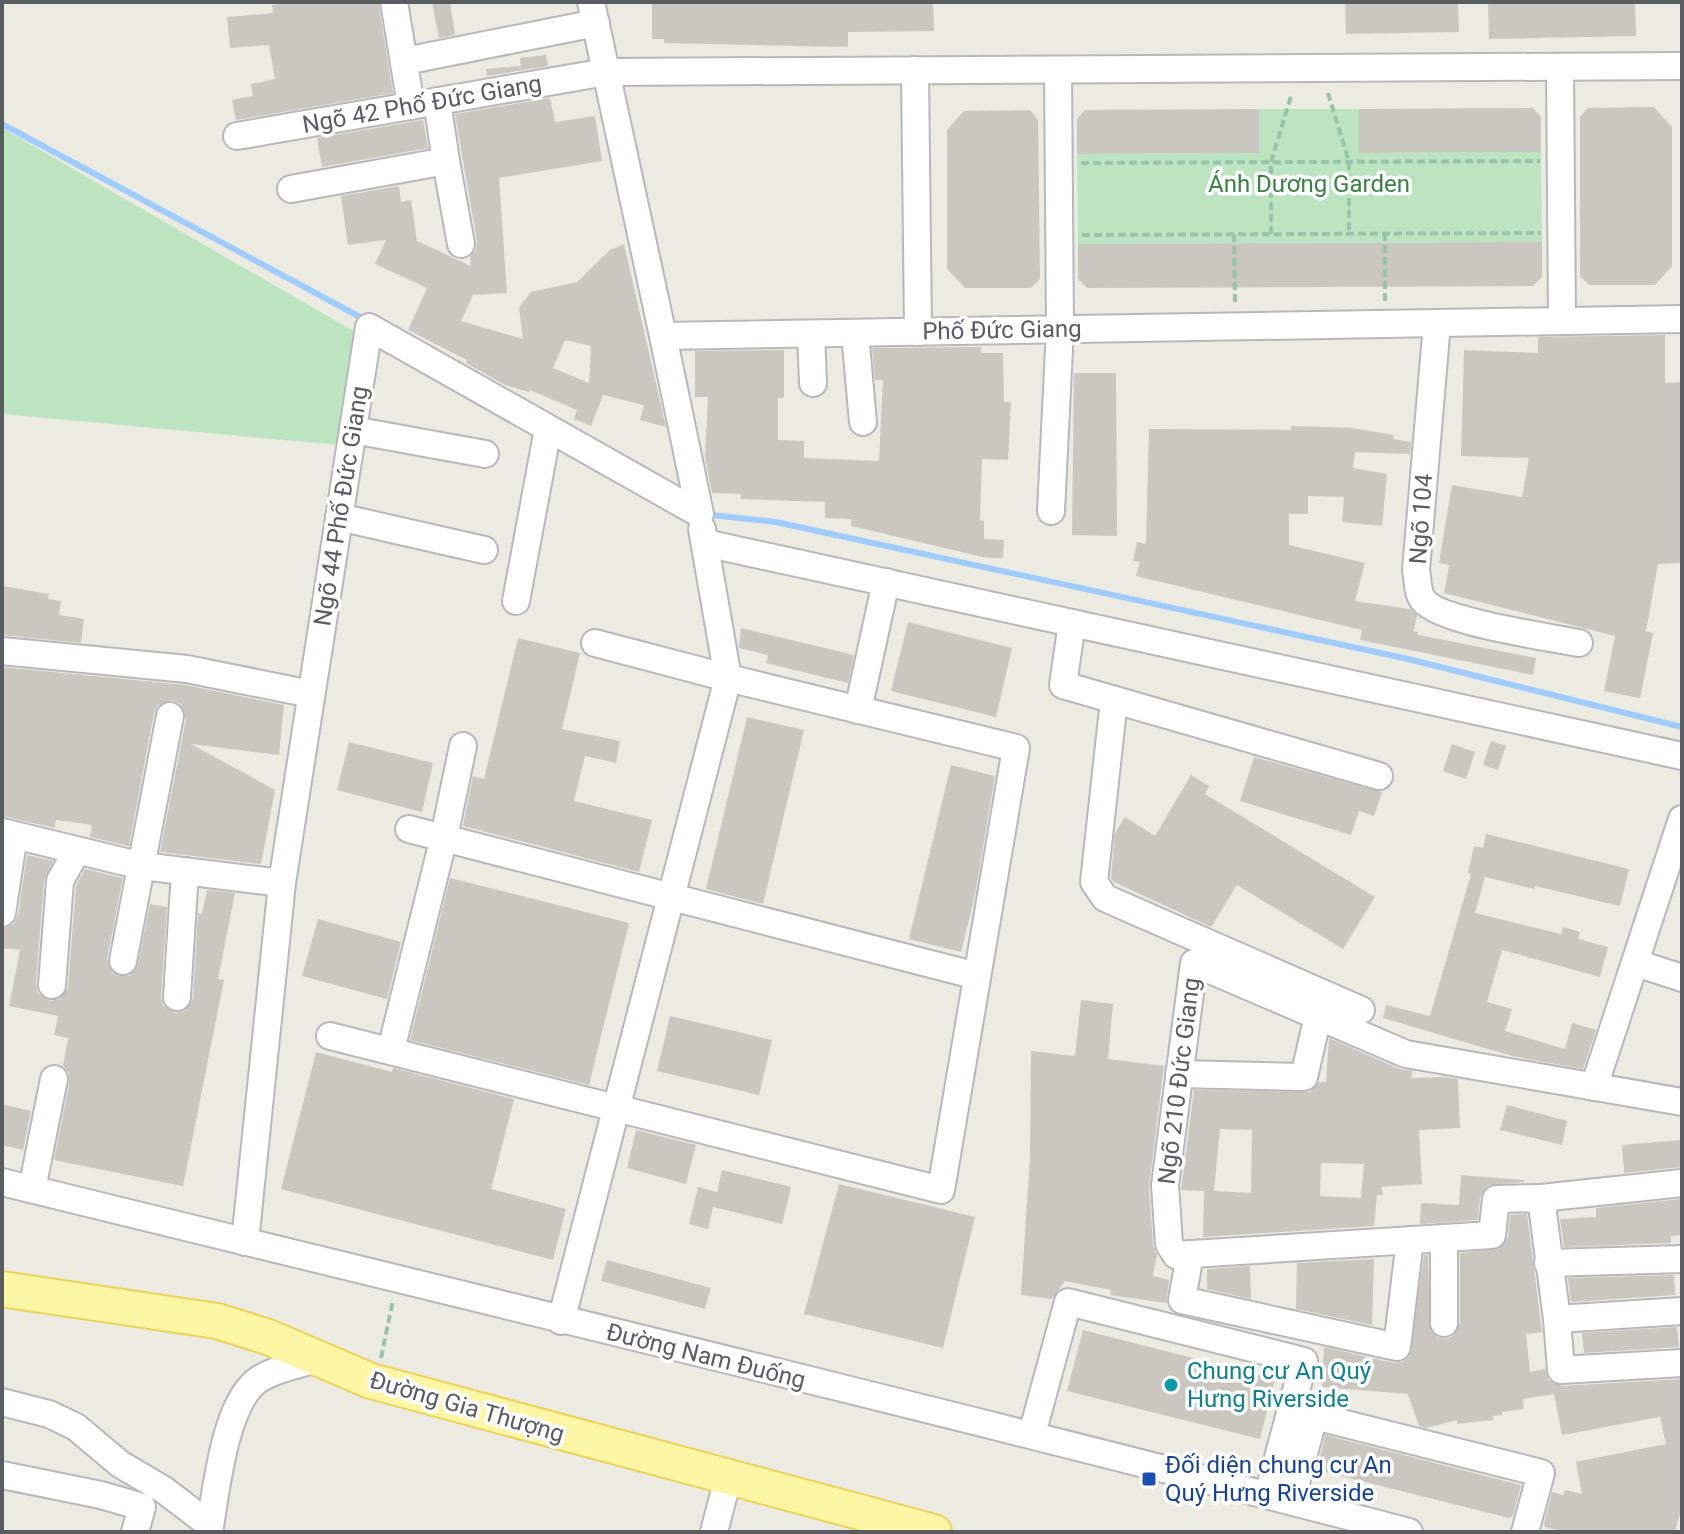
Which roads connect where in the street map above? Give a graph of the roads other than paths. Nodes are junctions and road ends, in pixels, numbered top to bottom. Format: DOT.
graph roads {
  1 [pos="394,2"];
  2 [pos="593,12"];
  3 [pos="405,61"];
  4 [pos="1682,66"];
  5 [pos="1560,67"];
  6 [pos="915,70"];
  7 [pos="1058,70"];
  8 [pos="606,72"];
  9 [pos="424,103"];
  10 [pos="237,136"];
  11 [pos="446,161"];
  12 [pos="291,189"];
  13 [pos="461,244"];
  14 [pos="1682,319"];
  15 [pos="1562,321"];
  16 [pos="1437,323"];
  17 [pos="1060,329"];
  18 [pos="918,332"];
  19 [pos="855,333"];
  20 [pos="811,334"];
  21 [pos="663,336"];
  22 [pos="813,383"];
  23 [pos="863,422"];
  24 [pos="548,429"];
  25 [pos="353,430"];
  26 [pos="485,454"];
  27 [pos="1051,511"];
  28 [pos="700,514"];
  29 [pos="339,517"];
  30 [pos="705,543"];
  31 [pos="484,550"];
  32 [pos="886,582"];
  33 [pos="516,601"];
  34 [pos="1072,623"];
  35 [pos="595,643"];
  36 [pos="1579,643"];
  37 [pos="2,651"];
  38 [pos="728,678"];
  39 [pos="311,694"];
  40 [pos="1114,700"];
  41 [pos="858,710"];
  42 [pos="170,716"];
  43 [pos="463,746"];
  44 [pos="1682,756"];
  45 [pos="1379,776"];
  46 [pos="1682,819"];
  47 [pos="409,829"];
  48 [pos="8,833"];
  49 [pos="444,837"];
  50 [pos="76,852"];
  51 [pos="142,866"];
  52 [pos="185,871"];
  53 [pos="282,883"];
  54 [pos="671,895"];
  55 [pos="2,913"];
  56 [pos="123,961"];
  57 [pos="1636,963"];
  58 [pos="977,976"];
  59 [pos="1682,978"];
  60 [pos="52,985"];
  61 [pos="177,997"];
  62 [pos="1361,1010"];
  63 [pos="1318,1016"];
  64 [pos="330,1036"];
  65 [pos="391,1050"];
  66 [pos="1179,1074"];
  67 [pos="54,1079"];
  68 [pos="1594,1087"];
  69 [pos="1682,1102"];
  70 [pos="618,1107"];
  71 [pos="2,1182"];
  72 [pos="1682,1183"];
  73 [pos="32,1189"];
  74 [pos="1541,1198"];
  75 [pos="1444,1238"];
  76 [pos="1410,1240"];
  77 [pos="245,1242"];
  78 [pos="1190,1254"];
  79 [pos="1682,1259"];
  80 [pos="1548,1263"];
  81 [pos="2,1289"];
  82 [pos="1682,1311"];
  83 [pos="1557,1319"];
  84 [pos="561,1321"];
  85 [pos="1444,1323"];
  86 [pos="317,1359"];
  87 [pos="1682,1363"];
  88 [pos="2,1402"];
  89 [pos="1032,1434"];
  90 [pos="2,1475"];
  91 [pos="728,1478"];
  92 [pos="1280,1498"];
  93 [pos="210,1528"];
  94 [pos="135,1532"];
  95 [pos="714,1532"];
  96 [pos="934,1532"];
  97 [pos="1409,1532"];
  98 [pos="1525,1532"];
  1 -- 3 [label="street"];
  2 -- 3 [label="street"];
  2 -- 8 [label="street"];
  3 -- 9 [label="street"];
  4 -- 5 [label="street, Ngõ 42 Phố Đức Giang"];
  5 -- 7 [label="street, Ngõ 42 Phố Đức Giang"];
  5 -- 15 [label="street"];
  6 -- 7 [label="street, Ngõ 42 Phố Đức Giang"];
  6 -- 8 [label="street, Ngõ 42 Phố Đức Giang"];
  6 -- 18 [label="street"];
  7 -- 17 [label="street"];
  8 -- 9 [label="street, Ngõ 42 Phố Đức Giang"];
  8 -- 21 [label="street"];
  9 -- 10 [label="street, Ngõ 42 Phố Đức Giang"];
  9 -- 11 [label="street"];
  11 -- 12 [label="street"];
  11 -- 13 [label="street"];
  14 -- 15 [label="street, Phố Đức Giang"];
  15 -- 16 [label="street, Phố Đức Giang"];
  16 -- 17 [label="street, Phố Đức Giang"];
  16 -- 36 [label="street, Ngõ 104"];
  17 -- 18 [label="street, Phố Đức Giang"];
  17 -- 27 [label="street"];
  18 -- 19 [label="street, Phố Đức Giang"];
  19 -- 20 [label="street, Phố Đức Giang"];
  19 -- 23 [label="street"];
  20 -- 21 [label="street, Phố Đức Giang"];
  20 -- 22 [label="street"];
  21 -- 28 [label="street"];
  24 -- 25 [label="street, Ngõ 44 Phố Đức Giang"];
  24 -- 28 [label="street, Ngõ 44 Phố Đức Giang"];
  24 -- 33 [label="street"];
  25 -- 26 [label="street"];
  25 -- 29 [label="street, Ngõ 44 Phố Đức Giang"];
  28 -- 30 [label="street"];
  29 -- 31 [label="street"];
  29 -- 39 [label="street, Ngõ 44 Phố Đức Giang"];
  30 -- 32 [label="street"];
  30 -- 38 [label="street"];
  32 -- 34 [label="street"];
  32 -- 41 [label="street"];
  34 -- 40 [label="street"];
  34 -- 44 [label="street"];
  35 -- 38 [label="street"];
  37 -- 39 [label="street"];
  38 -- 41 [label="street"];
  38 -- 54 [label="street"];
  39 -- 53 [label="street, Ngõ 44 Phố Đức Giang"];
  40 -- 45 [label="street"];
  40 -- 62 [label="street"];
  41 -- 58 [label="street"];
  42 -- 51 [label="street"];
  43 -- 49 [label="street"];
  46 -- 57 [label="street"];
  47 -- 49 [label="street"];
  48 -- 50 [label="street"];
  48 -- 55 [label="street"];
  49 -- 54 [label="street"];
  49 -- 65 [label="street"];
  50 -- 51 [label="street"];
  50 -- 60 [label="street"];
  51 -- 52 [label="street"];
  51 -- 56 [label="street"];
  52 -- 53 [label="street"];
  52 -- 61 [label="street"];
  53 -- 77 [label="street, Ngõ 44 Phố Đức Giang"];
  54 -- 58 [label="street"];
  54 -- 70 [label="street"];
  57 -- 59 [label="street"];
  57 -- 68 [label="street"];
  58 -- 70 [label="street"];
  63 -- 66 [label="street"];
  63 -- 66 [label="street, Ngõ 210 Đức Giang"];
  63 -- 68 [label="street, Ngõ 210 Đức Giang"];
  64 -- 65 [label="street"];
  65 -- 70 [label="street"];
  66 -- 78 [label="street, Ngõ 210 Đức Giang"];
  67 -- 73 [label="street"];
  68 -- 69 [label="street, Ngõ 210 Đức Giang"];
  70 -- 84 [label="street"];
  71 -- 73 [label="street, Đường Nam Đuống"];
  72 -- 74 [label="street"];
  73 -- 77 [label="street, Đường Nam Đuống"];
  74 -- 75 [label="street"];
  74 -- 80 [label="street"];
  75 -- 76 [label="street"];
  75 -- 85 [label="street"];
  76 -- 78 [label="street"];
  76 -- 78 [label="street"];
  77 -- 84 [label="street, Đường Nam Đuống"];
  79 -- 80 [label="street"];
  80 -- 83 [label="street"];
  81 -- 86 [label="main road, Đường Gia Thượng"];
  82 -- 83 [label="street"];
  83 -- 87 [label="street"];
  84 -- 89 [label="street, Đường Nam Đuống"];
  86 -- 91 [label="main road, Đường Gia Thượng"];
  86 -- 93 [label="street"];
  88 -- 93 [label="street"];
  89 -- 92 [label="street, Đường Nam Đuống"];
  89 -- 92 [label="street"];
  90 -- 94 [label="street"];
  91 -- 95 [label="street"];
  91 -- 96 [label="main road, Đường Gia Thượng"];
  92 -- 97 [label="street, Đường Nam Đuống"];
  92 -- 98 [label="street"];
}
